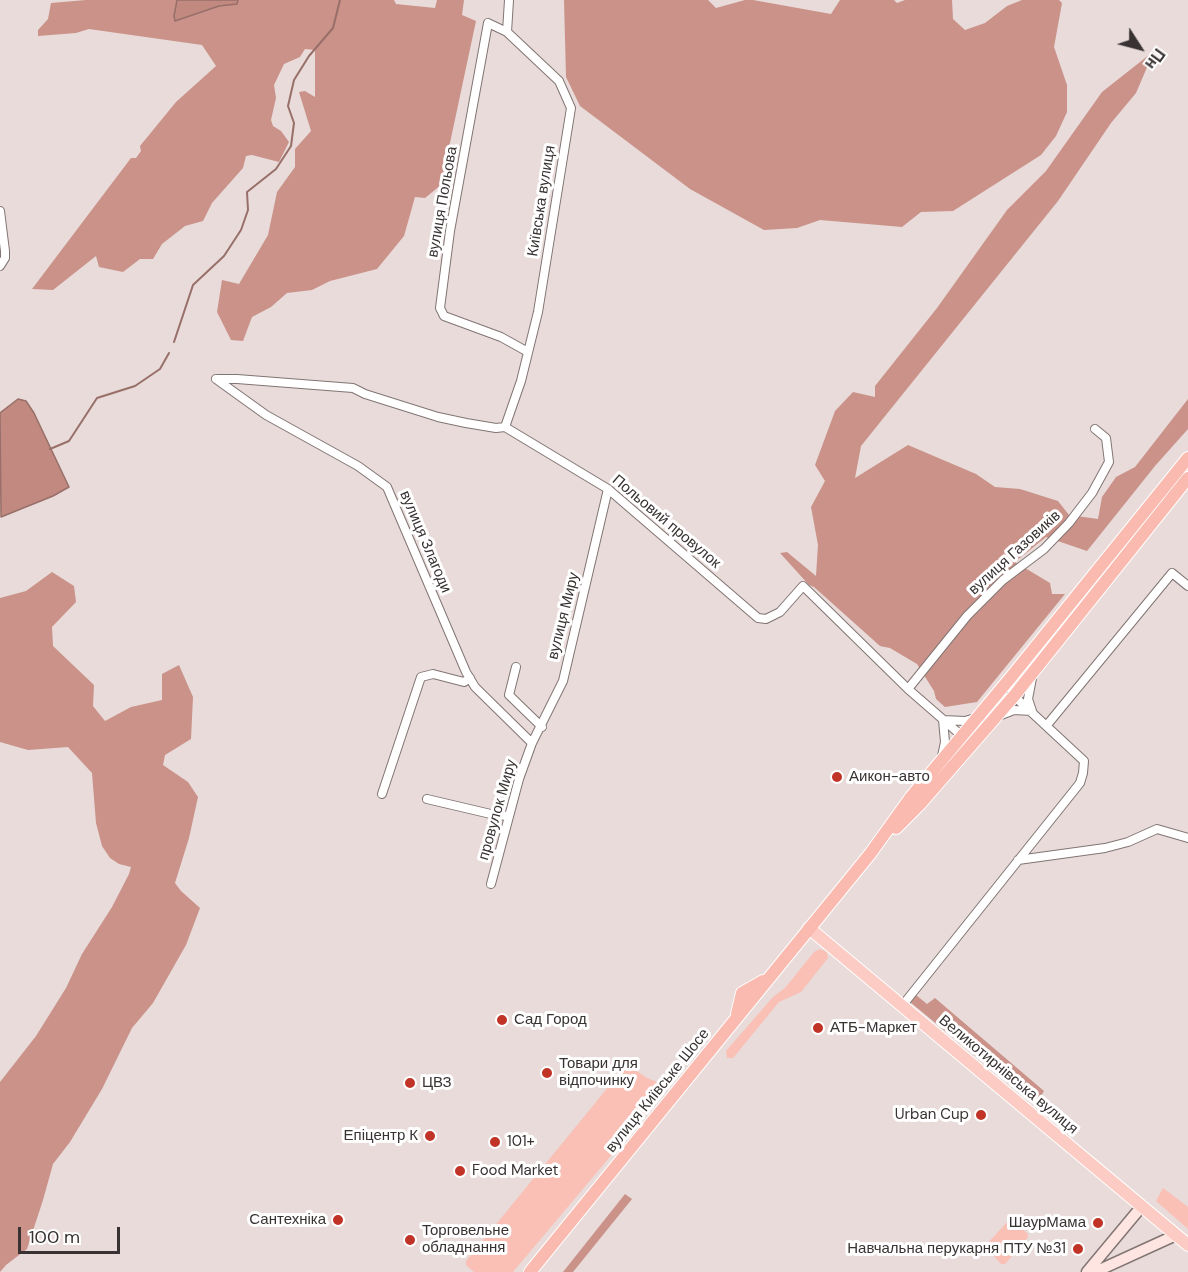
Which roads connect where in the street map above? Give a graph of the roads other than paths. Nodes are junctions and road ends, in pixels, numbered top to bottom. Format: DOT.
graph roads {
  1 [pos="509,0"];
  2 [pos="507,32"];
  3 [pos="0,211"];
  4 [pos="0,266"];
  5 [pos="528,352"];
  6 [pos="216,379"];
  7 [pos="501,427"];
  8 [pos="1095,429"];
  9 [pos="1188,458"];
  10 [pos="1188,478"];
  11 [pos="608,489"];
  12 [pos="1188,586"];
  13 [pos="516,667"];
  14 [pos="1036,668"];
  15 [pos="1012,676"];
  16 [pos="470,678"];
  17 [pos="908,689"];
  18 [pos="1014,696"];
  19 [pos="994,698"];
  20 [pos="1032,711"];
  21 [pos="979,716"];
  22 [pos="996,716"];
  23 [pos="943,720"];
  24 [pos="1047,725"];
  25 [pos="542,727"];
  26 [pos="984,730"];
  27 [pos="962,736"];
  28 [pos="532,744"];
  29 [pos="946,765"];
  30 [pos="382,794"];
  31 [pos="427,799"];
  32 [pos="509,816"];
  33 [pos="1188,838"];
  34 [pos="1018,860"];
  35 [pos="491,884"];
  36 [pos="809,928"];
  37 [pos="903,1006"];
  38 [pos="1142,1206"];
  39 [pos="1176,1235"];
  40 [pos="1188,1245"];
  41 [pos="530,1272"];
  42 [pos="1087,1272"];
  43 [pos="1095,1272"];
  1 -- 2 [label="street"];
  2 -- 5 [label="street, Київська вулиця"];
  2 -- 5 [label="street, вулиця Польова"];
  3 -- 4 [label="street"];
  5 -- 7 [label="street, Київська вулиця"];
  6 -- 7 [label="street, Польовий провулок"];
  6 -- 16 [label="street, вулиця Злагоди"];
  7 -- 11 [label="street, Польовий провулок"];
  8 -- 17 [label="street, вулиця Газовиків"];
  9 -- 15 [label="highway"];
  10 -- 14 [label="highway"];
  11 -- 17 [label="street, Польовий провулок"];
  11 -- 25 [label="street, вулиця Миру"];
  12 -- 24 [label="street"];
  13 -- 25 [label="street"];
  14 -- 18 [label="highway"];
  14 -- 20 [label="street"];
  15 -- 18 [label="street"];
  15 -- 19 [label="highway"];
  16 -- 28 [label="street, вулиця Злагоди"];
  16 -- 30 [label="street"];
  17 -- 23 [label="street, Польовий провулок"];
  18 -- 19 [label="street"];
  18 -- 20 [label="street"];
  18 -- 22 [label="highway"];
  19 -- 21 [label="highway"];
  20 -- 22 [label="street"];
  20 -- 24 [label="street"];
  21 -- 23 [label="street"];
  21 -- 27 [label="highway"];
  22 -- 26 [label="highway"];
  23 -- 27 [label="street, Польовий провулок"];
  23 -- 29 [label="street"];
  24 -- 34 [label="street"];
  25 -- 28 [label="street, вулиця Миру"];
  26 -- 27 [label="street"];
  26 -- 29 [label="highway"];
  27 -- 29 [label="highway"];
  28 -- 32 [label="street, провулок Миру"];
  29 -- 36 [label="highway"];
  31 -- 32 [label="street"];
  32 -- 35 [label="street, провулок Миру"];
  33 -- 34 [label="street"];
  34 -- 37 [label="street"];
  36 -- 37 [label="main road, Великотирнівська вулиця"];
  36 -- 41 [label="highway, вулиця Київське Шосе"];
  37 -- 38 [label="main road, Великотирнівська вулиця"];
  38 -- 39 [label="main road, Великотирнівська вулиця"];
  38 -- 42 [label="main road"];
  39 -- 40 [label="main road, Великотирнівська вулиця"];
  39 -- 43 [label="main road"];
}
